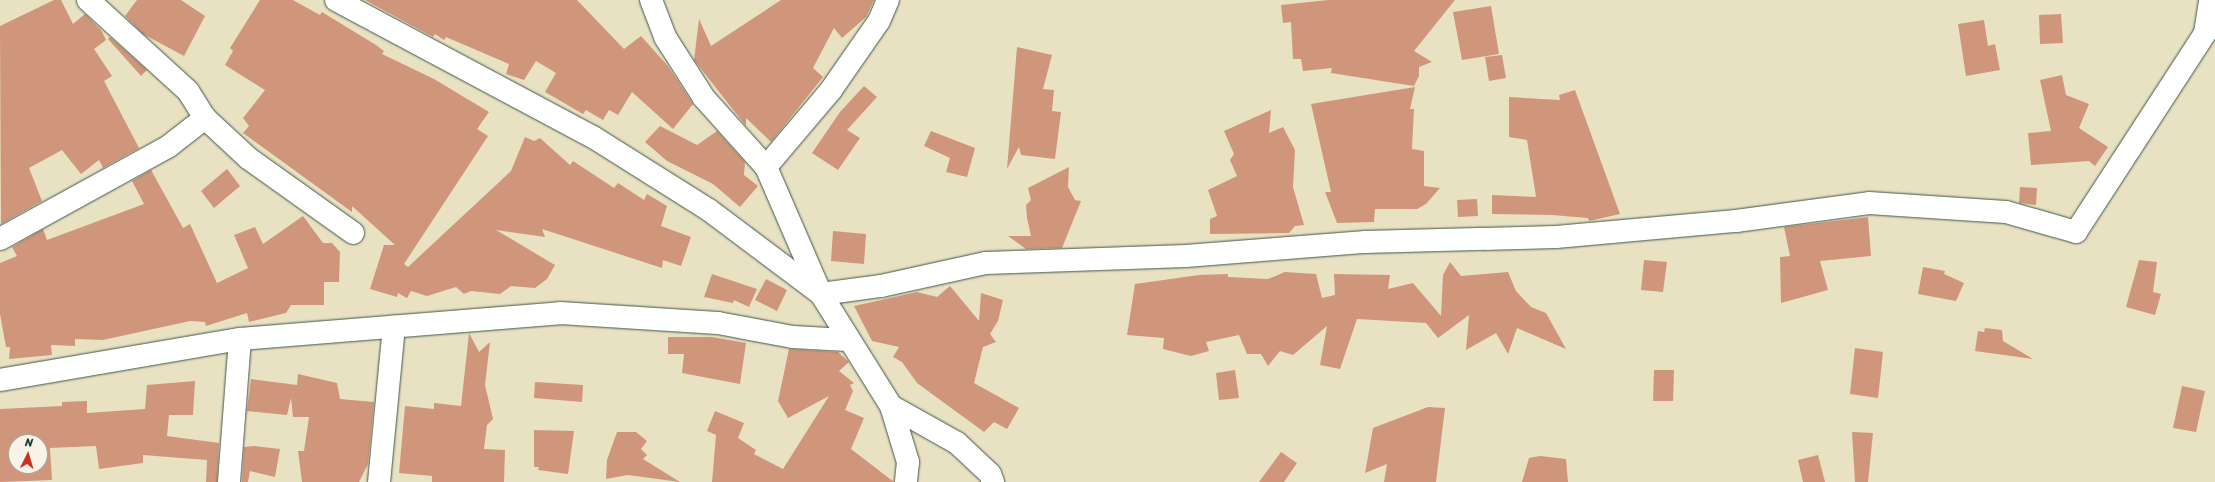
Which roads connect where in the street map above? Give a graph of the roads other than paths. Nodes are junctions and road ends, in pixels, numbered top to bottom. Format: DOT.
graph roads {
  1 [pos="88,0"];
  2 [pos="336,0"];
  3 [pos="652,0"];
  4 [pos="888,0"];
  5 [pos="2210,0"];
  6 [pos="205,118"];
  7 [pos="766,167"];
  8 [pos="353,234"];
  9 [pos="0,239"];
  10 [pos="821,294"];
  11 [pos="394,327"];
  12 [pos="240,339"];
  13 [pos="848,340"];
  14 [pos="0,380"];
  15 [pos="891,406"];
  16 [pos="228,482"];
  17 [pos="379,482"];
  18 [pos="906,482"];
  19 [pos="993,482"];
  1 -- 6 [label="street"];
  2 -- 10 [label="street"];
  3 -- 7 [label="street"];
  4 -- 7 [label="street"];
  5 -- 10 [label="street"];
  6 -- 8 [label="street"];
  6 -- 9 [label="street"];
  7 -- 10 [label="street"];
  10 -- 13 [label="street"];
  11 -- 12 [label="street"];
  11 -- 13 [label="street"];
  11 -- 17 [label="street"];
  12 -- 14 [label="street"];
  12 -- 16 [label="street"];
  13 -- 15 [label="street"];
  15 -- 18 [label="street"];
  15 -- 19 [label="street"];
}
